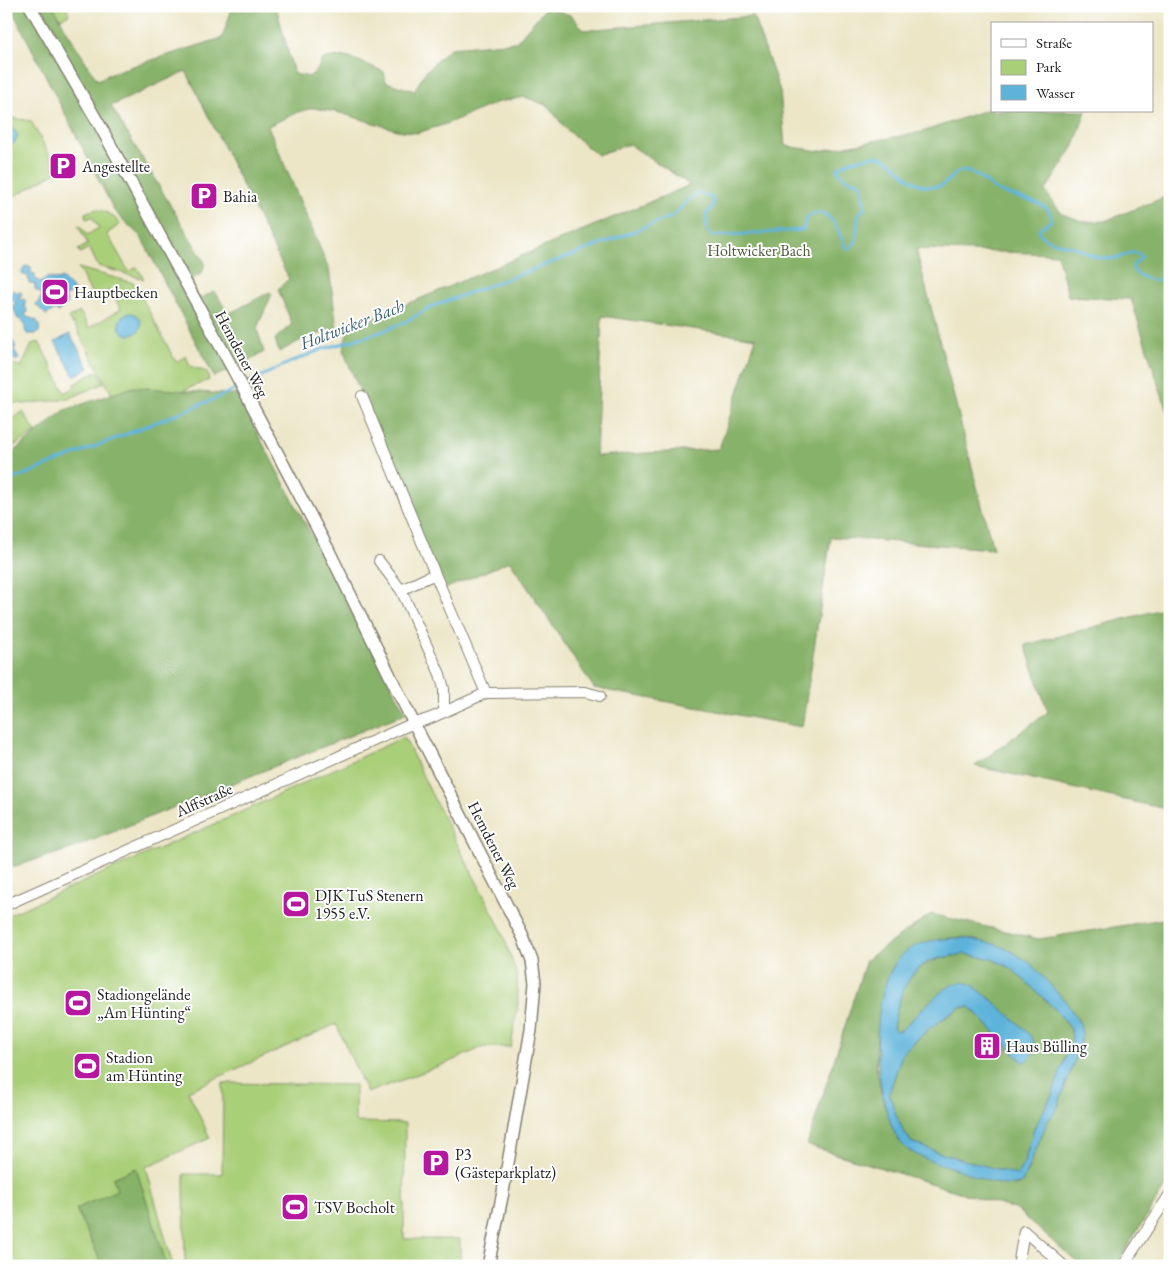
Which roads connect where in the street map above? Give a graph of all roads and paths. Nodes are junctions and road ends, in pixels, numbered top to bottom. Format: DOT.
graph roads {
  1 [pos="30,6"];
  2 [pos="362,396"];
  3 [pos="379,561"];
  4 [pos="435,574"];
  5 [pos="401,590"];
  6 [pos="486,694"];
  7 [pos="600,696"];
  8 [pos="444,712"];
  9 [pos="414,724"];
  10 [pos="6,905"];
  11 [pos="1170,1194"];
  12 [pos="488,1266"];
  13 [pos="1018,1266"];
  14 [pos="1064,1266"];
  15 [pos="1123,1266"];
  1 -- 9 [label="street, Hemdener Weg"];
  2 -- 4 [label="street"];
  3 -- 5 [label="street"];
  4 -- 5 [label="street"];
  4 -- 6 [label="street"];
  5 -- 8 [label="street"];
  6 -- 7 [label="street"];
  6 -- 8 [label="street"];
  8 -- 9 [label="street"];
  9 -- 10 [label="street, Alffstraße"];
  9 -- 12 [label="street, Hemdener Weg"];
  11 -- 15 [label="street"];
  13 -- 14 [label="street"];
}
